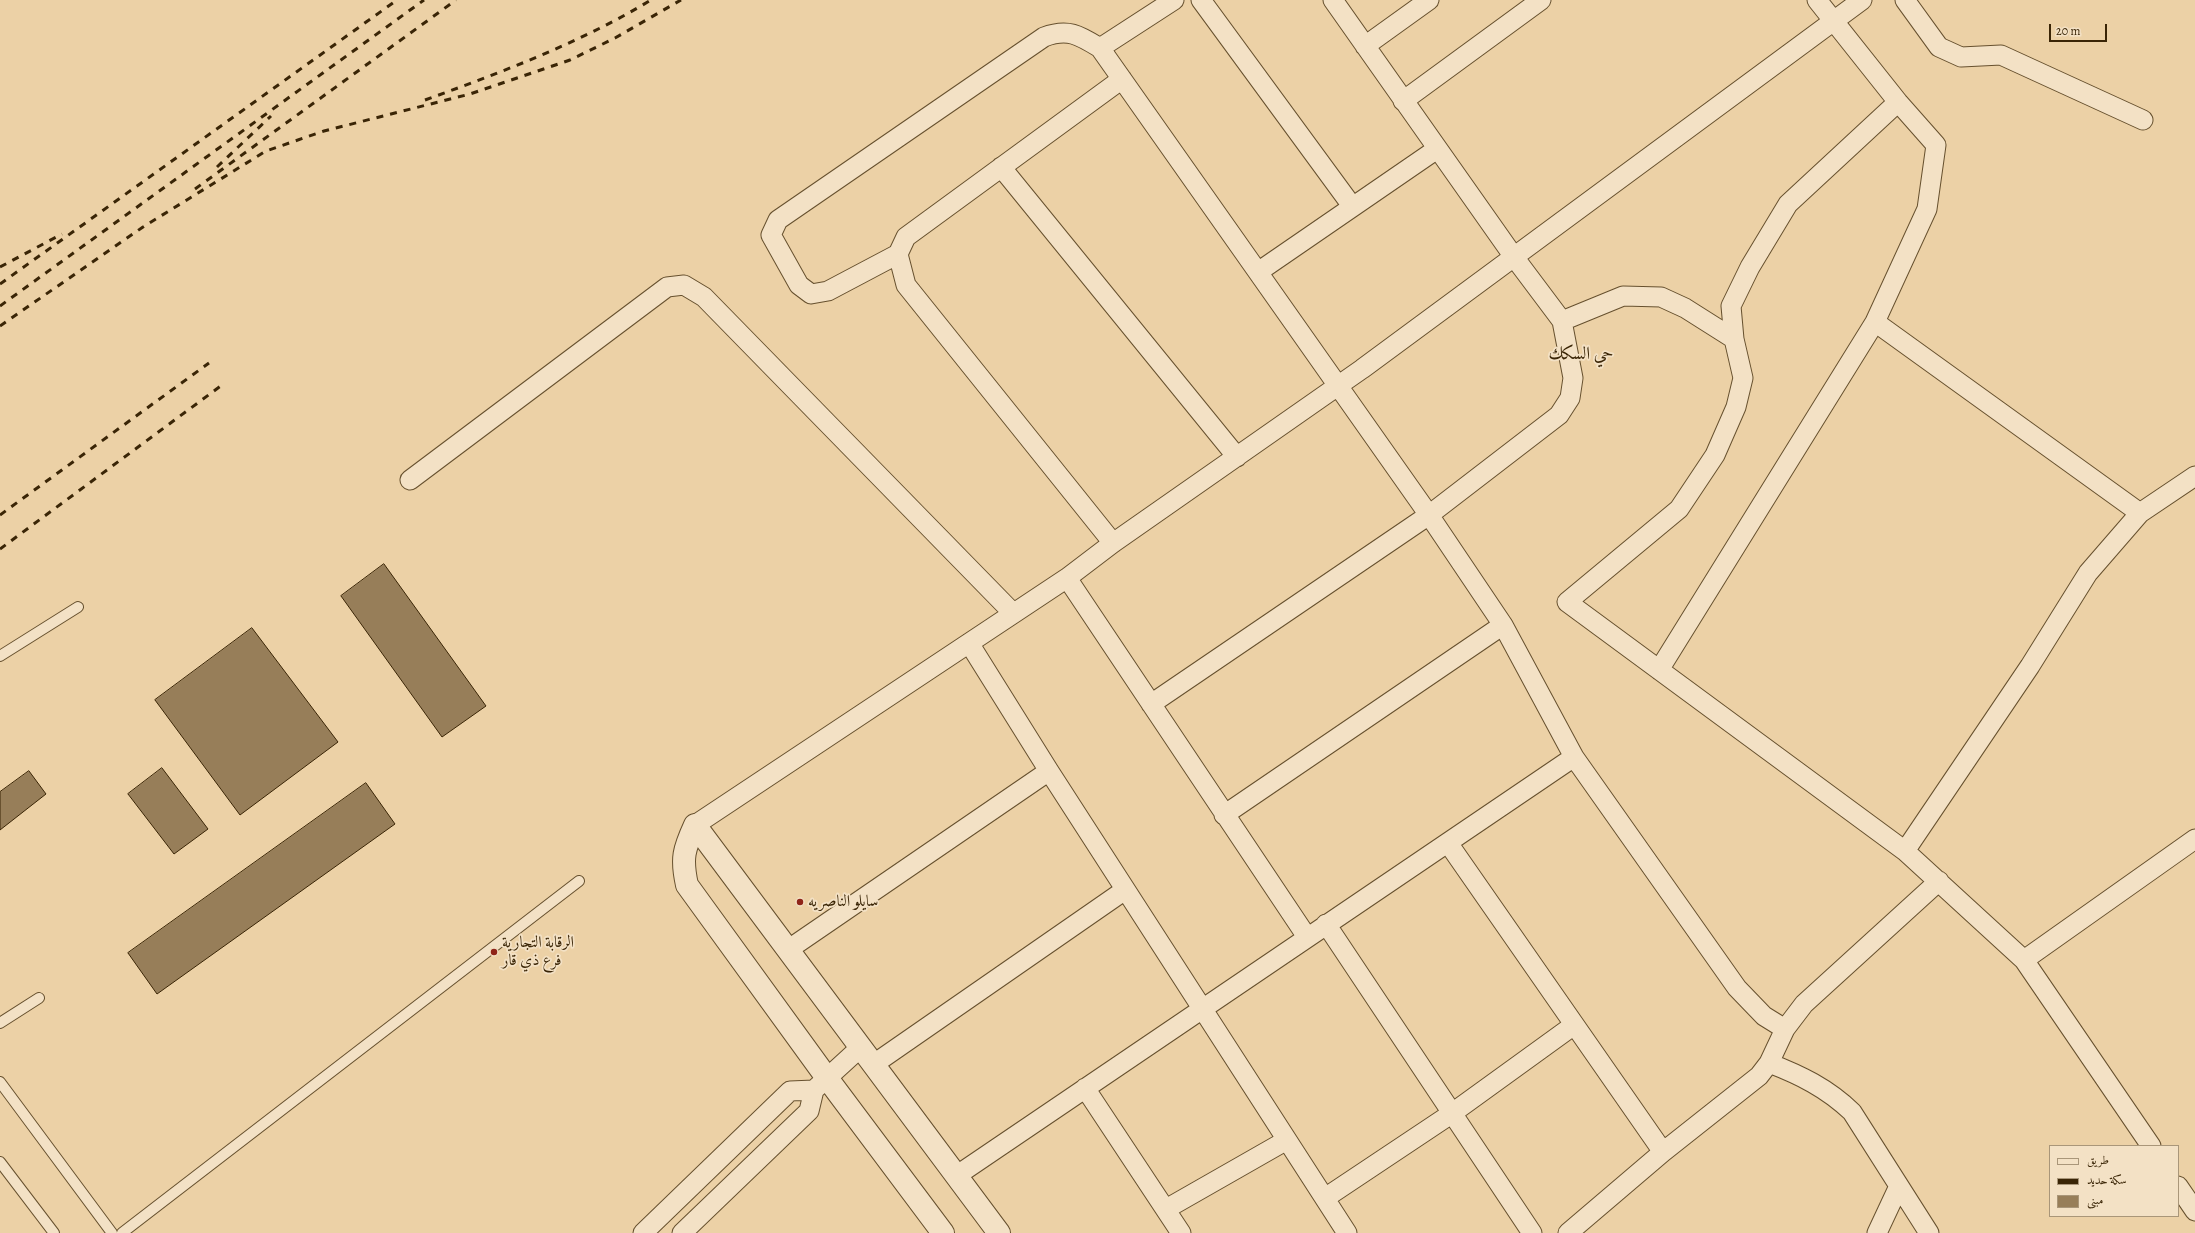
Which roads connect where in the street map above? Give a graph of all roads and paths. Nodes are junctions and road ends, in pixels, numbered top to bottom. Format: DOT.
graph roads {
  1 [pos="1174,0"];
  2 [pos="1202,0"];
  3 [pos="1333,0"];
  4 [pos="1429,0"];
  5 [pos="1541,0"];
  6 [pos="1816,0"];
  7 [pos="1862,0"];
  8 [pos="1905,0"];
  9 [pos="1832,21"];
  10 [pos="1365,46"];
  11 [pos="1100,48"];
  12 [pos="1122,79"];
  13 [pos="1403,101"];
  14 [pos="1898,102"];
  15 [pos="2143,120"];
  16 [pos="1437,149"];
  17 [pos="1001,167"];
  18 [pos="1352,206"];
  19 [pos="898,254"];
  20 [pos="1514,257"];
  21 [pos="1258,272"];
  22 [pos="1562,321"];
  23 [pos="1875,322"];
  24 [pos="1734,339"];
  25 [pos="1338,386"];
  26 [pos="1237,457"];
  27 [pos="2195,476"];
  28 [pos="410,480"];
  29 [pos="2140,513"];
  30 [pos="1429,515"];
  31 [pos="1113,543"];
  32 [pos="1067,578"];
  33 [pos="78,607"];
  34 [pos="1013,613"];
  35 [pos="1503,625"];
  36 [pos="969,643"];
  37 [pos="0,656"];
  38 [pos="1659,670"];
  39 [pos="1151,704"];
  40 [pos="1574,757"];
  41 [pos="1049,771"];
  42 [pos="1224,815"];
  43 [pos="695,825"];
  44 [pos="2195,839"];
  45 [pos="1448,843"];
  46 [pos="1905,851"];
  47 [pos="579,881"];
  48 [pos="1939,882"];
  49 [pos="1125,890"];
  50 [pos="1326,924"];
  51 [pos="1308,937"];
  52 [pos="789,950"];
  53 [pos="2024,960"];
  54 [pos="39,998"];
  55 [pos="1202,1009"];
  56 [pos="0,1023"];
  57 [pos="1574,1025"];
  58 [pos="1785,1029"];
  59 [pos="867,1055"];
  60 [pos="1769,1063"];
  61 [pos="0,1082"];
  62 [pos="820,1084"];
  63 [pos="1085,1088"];
  64 [pos="1451,1114"];
  65 [pos="1287,1140"];
  66 [pos="2150,1145"];
  67 [pos="1663,1152"];
  68 [pos="0,1162"];
  69 [pos="956,1176"];
  70 [pos="1900,1186"];
  71 [pos="2179,1187"];
  72 [pos="1325,1198"];
  73 [pos="1166,1209"];
  74 [pos="2195,1210"];
  75 [pos="54,1233"];
  76 [pos="112,1233"];
  77 [pos="122,1233"];
  78 [pos="643,1233"];
  79 [pos="682,1233"];
  80 [pos="943,1233"];
  81 [pos="999,1233"];
  82 [pos="1181,1233"];
  83 [pos="1347,1233"];
  84 [pos="1532,1233"];
  85 [pos="1568,1233"];
  86 [pos="1876,1233"];
  87 [pos="1929,1233"];
  1 -- 11 [label="street"];
  2 -- 18 [label="street"];
  3 -- 10 [label="street"];
  4 -- 10 [label="street"];
  5 -- 13 [label="street"];
  6 -- 9 [label="street"];
  7 -- 9 [label="street"];
  8 -- 15 [label="street"];
  9 -- 14 [label="street"];
  9 -- 20 [label="street"];
  10 -- 13 [label="street"];
  11 -- 12 [label="street"];
  11 -- 19 [label="street"];
  12 -- 17 [label="street"];
  12 -- 21 [label="street"];
  13 -- 16 [label="street"];
  14 -- 23 [label="street"];
  14 -- 24 [label="street"];
  16 -- 18 [label="street"];
  16 -- 20 [label="street"];
  17 -- 19 [label="street"];
  17 -- 26 [label="street"];
  18 -- 21 [label="street"];
  19 -- 31 [label="street"];
  20 -- 22 [label="street"];
  20 -- 25 [label="street"];
  21 -- 25 [label="street"];
  22 -- 24 [label="street"];
  22 -- 30 [label="street"];
  23 -- 29 [label="street"];
  23 -- 38 [label="street"];
  24 -- 38 [label="street"];
  25 -- 26 [label="street"];
  25 -- 30 [label="street"];
  26 -- 31 [label="street"];
  27 -- 29 [label="street"];
  28 -- 34 [label="street"];
  29 -- 46 [label="street"];
  30 -- 35 [label="street"];
  30 -- 39 [label="street"];
  31 -- 32 [label="street"];
  32 -- 34 [label="street"];
  32 -- 39 [label="street"];
  33 -- 37 [label="lane"];
  34 -- 36 [label="street"];
  35 -- 40 [label="street"];
  35 -- 42 [label="street"];
  36 -- 41 [label="street"];
  36 -- 43 [label="street"];
  38 -- 46 [label="street"];
  39 -- 42 [label="street"];
  40 -- 45 [label="street"];
  40 -- 58 [label="street"];
  41 -- 49 [label="street"];
  41 -- 52 [label="street"];
  42 -- 51 [label="street"];
  43 -- 52 [label="street"];
  43 -- 62 [label="street"];
  44 -- 53 [label="street"];
  45 -- 50 [label="street"];
  45 -- 57 [label="street"];
  46 -- 48 [label="street"];
  47 -- 77 [label="lane"];
  48 -- 53 [label="street"];
  48 -- 58 [label="street"];
  49 -- 55 [label="street"];
  49 -- 59 [label="street"];
  50 -- 51 [label="street"];
  50 -- 64 [label="street"];
  51 -- 55 [label="street"];
  52 -- 59 [label="street"];
  53 -- 66 [label="street"];
  54 -- 56 [label="lane"];
  55 -- 63 [label="street"];
  55 -- 65 [label="street"];
  57 -- 64 [label="street"];
  57 -- 67 [label="street"];
  58 -- 60 [label="street"];
  59 -- 62 [label="street"];
  59 -- 69 [label="street"];
  60 -- 67 [label="street"];
  60 -- 70 [label="street"];
  61 -- 76 [label="lane"];
  62 -- 78 [label="street"];
  62 -- 79 [label="street"];
  62 -- 80 [label="street"];
  63 -- 69 [label="street"];
  63 -- 73 [label="street"];
  64 -- 72 [label="street"];
  64 -- 84 [label="street"];
  65 -- 72 [label="street"];
  65 -- 73 [label="street"];
  67 -- 85 [label="street"];
  68 -- 75 [label="lane"];
  69 -- 81 [label="street"];
  70 -- 86 [label="street"];
  70 -- 87 [label="street"];
  71 -- 74 [label="street"];
  72 -- 83 [label="street"];
  73 -- 82 [label="street"];
}
